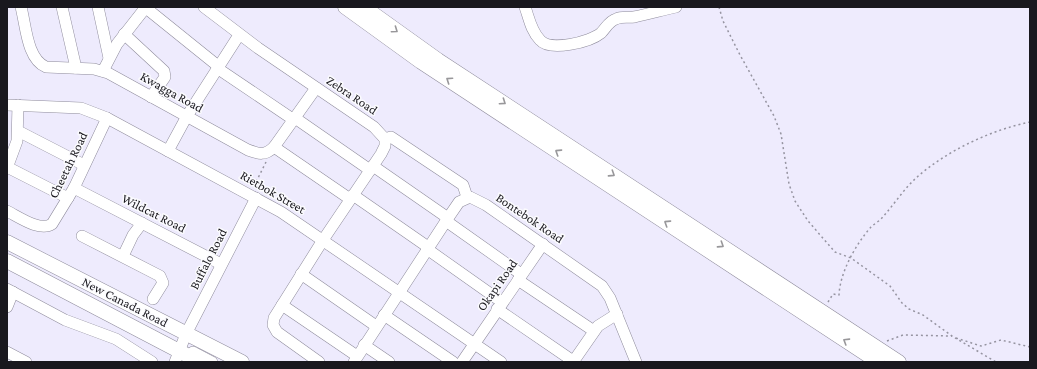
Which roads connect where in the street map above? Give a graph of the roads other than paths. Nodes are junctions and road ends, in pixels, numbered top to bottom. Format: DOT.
graph roads {
  1 [pos="21,7"];
  2 [pos="62,7"];
  3 [pos="98,7"];
  4 [pos="133,7"];
  5 [pos="204,7"];
  6 [pos="345,7"];
  7 [pos="364,7"];
  8 [pos="525,7"];
  9 [pos="676,7"];
  10 [pos="146,8"];
  11 [pos="136,20"];
  12 [pos="124,34"];
  13 [pos="239,35"];
  14 [pos="109,58"];
  15 [pos="218,67"];
  16 [pos="76,68"];
  17 [pos="103,72"];
  18 [pos="316,88"];
  19 [pos="151,97"];
  20 [pos="12,105"];
  21 [pos="186,116"];
  22 [pos="107,118"];
  23 [pos="294,119"];
  24 [pos="18,131"];
  25 [pos="385,139"];
  26 [pos="271,150"];
  27 [pos="168,151"];
  28 [pos="84,165"];
  29 [pos="7,168"];
  30 [pos="371,168"];
  31 [pos="71,193"];
  32 [pos="253,196"];
  33 [pos="352,197"];
  34 [pos="467,197"];
  35 [pos="7,211"];
  36 [pos="447,220"];
  37 [pos="142,223"];
  38 [pos="82,236"];
  39 [pos="323,240"];
  40 [pos="7,242"];
  41 [pos="543,244"];
  42 [pos="7,248"];
  43 [pos="428,248"];
  44 [pos="123,256"];
  45 [pos="7,257"];
  46 [pos="7,261"];
  47 [pos="221,264"];
  48 [pos="301,274"];
  49 [pos="520,277"];
  50 [pos="10,291"];
  51 [pos="399,292"];
  52 [pos="153,299"];
  53 [pos="282,305"];
  54 [pos="500,306"];
  55 [pos="7,307"];
  56 [pos="617,314"];
  57 [pos="384,315"];
  58 [pos="376,326"];
  59 [pos="594,331"];
  60 [pos="475,343"];
  61 [pos="364,345"];
  62 [pos="181,346"];
  63 [pos="7,352"];
  64 [pos="356,359"];
  65 [pos="574,361"];
  66 [pos="26,362"];
  67 [pos="152,362"];
  68 [pos="199,362"];
  69 [pos="212,362"];
  70 [pos="232,362"];
  71 [pos="242,362"];
  72 [pos="319,362"];
  73 [pos="389,362"];
  74 [pos="453,362"];
  75 [pos="462,362"];
  76 [pos="501,362"];
  77 [pos="636,362"];
  78 [pos="878,362"];
  79 [pos="899,362"];
  1 -- 16 [label="street, Kwagga Road"];
  2 -- 16 [label="street"];
  3 -- 14 [label="street"];
  4 -- 11 [label="street"];
  5 -- 13 [label="street, Zebra Road"];
  78 -- 6 [label="main road, one-way"];
  7 -- 79 [label="main road, one-way"];
  8 -- 9 [label="street"];
  10 -- 11 [label="street"];
  10 -- 15 [label="street"];
  11 -- 12 [label="street"];
  12 -- 14 [label="street"];
  12 -- 19 [label="street"];
  13 -- 15 [label="street"];
  13 -- 18 [label="street, Zebra Road"];
  14 -- 17 [label="street"];
  15 -- 21 [label="street"];
  15 -- 23 [label="street"];
  16 -- 17 [label="street, Kwagga Road"];
  17 -- 19 [label="street, Kwagga Road"];
  18 -- 23 [label="street"];
  18 -- 25 [label="street, Zebra Road"];
  19 -- 21 [label="street, Kwagga Road"];
  20 -- 22 [label="street, Rietbok Street"];
  20 -- 24 [label="street"];
  21 -- 26 [label="street, Kwagga Road"];
  21 -- 27 [label="street"];
  22 -- 27 [label="street, Rietbok Street"];
  22 -- 28 [label="street, Cheetah Road"];
  23 -- 26 [label="street"];
  23 -- 30 [label="street"];
  24 -- 28 [label="street"];
  24 -- 29 [label="street"];
  25 -- 30 [label="street"];
  25 -- 34 [label="street"];
  26 -- 33 [label="street"];
  27 -- 32 [label="street, Rietbok Street"];
  28 -- 31 [label="street, Cheetah Road"];
  29 -- 31 [label="street, Wildcat Road"];
  30 -- 33 [label="street"];
  30 -- 36 [label="street"];
  31 -- 35 [label="street, Cheetah Road"];
  31 -- 37 [label="street, Wildcat Road"];
  32 -- 39 [label="street, Rietbok Street"];
  32 -- 47 [label="street, Buffalo Road"];
  33 -- 39 [label="street"];
  33 -- 43 [label="street"];
  34 -- 36 [label="street"];
  34 -- 41 [label="street, Bontebok Road"];
  36 -- 43 [label="street"];
  36 -- 49 [label="street"];
  37 -- 44 [label="street"];
  37 -- 47 [label="street, Wildcat Road"];
  38 -- 44 [label="street"];
  39 -- 48 [label="street"];
  39 -- 51 [label="street, Rietbok Street"];
  40 -- 62 [label="main road, New Canada Road"];
  41 -- 49 [label="street, Okapi Road"];
  41 -- 56 [label="street, Bontebok Road"];
  42 -- 62 [label="street, New Canada Road"];
  43 -- 51 [label="street"];
  43 -- 54 [label="street"];
  44 -- 52 [label="street"];
  45 -- 62 [label="street, New Canada Road"];
  46 -- 62 [label="main road, New Canada Road"];
  47 -- 62 [label="street, Buffalo Road"];
  48 -- 53 [label="street"];
  48 -- 58 [label="street"];
  49 -- 54 [label="street, Okapi Road"];
  49 -- 59 [label="street"];
  50 -- 55 [label="street"];
  50 -- 67 [label="street"];
  51 -- 57 [label="street"];
  51 -- 60 [label="street, Rietbok Street"];
  53 -- 64 [label="street"];
  53 -- 72 [label="street"];
  54 -- 60 [label="street, Okapi Road"];
  54 -- 65 [label="street"];
  56 -- 59 [label="street"];
  56 -- 77 [label="street, Bontebok Road"];
  57 -- 58 [label="street"];
  57 -- 74 [label="street"];
  58 -- 61 [label="street"];
  59 -- 65 [label="street"];
  60 -- 75 [label="street, Okapi Road"];
  60 -- 76 [label="street, Rietbok Street"];
  61 -- 64 [label="street"];
  61 -- 73 [label="street"];
  62 -- 68 [label="main road, New Canada Road"];
  62 -- 69 [label="street, New Canada Road"];
  62 -- 70 [label="street, New Canada Road"];
  62 -- 71 [label="main road, New Canada Road"];
  63 -- 66 [label="street"];
}
